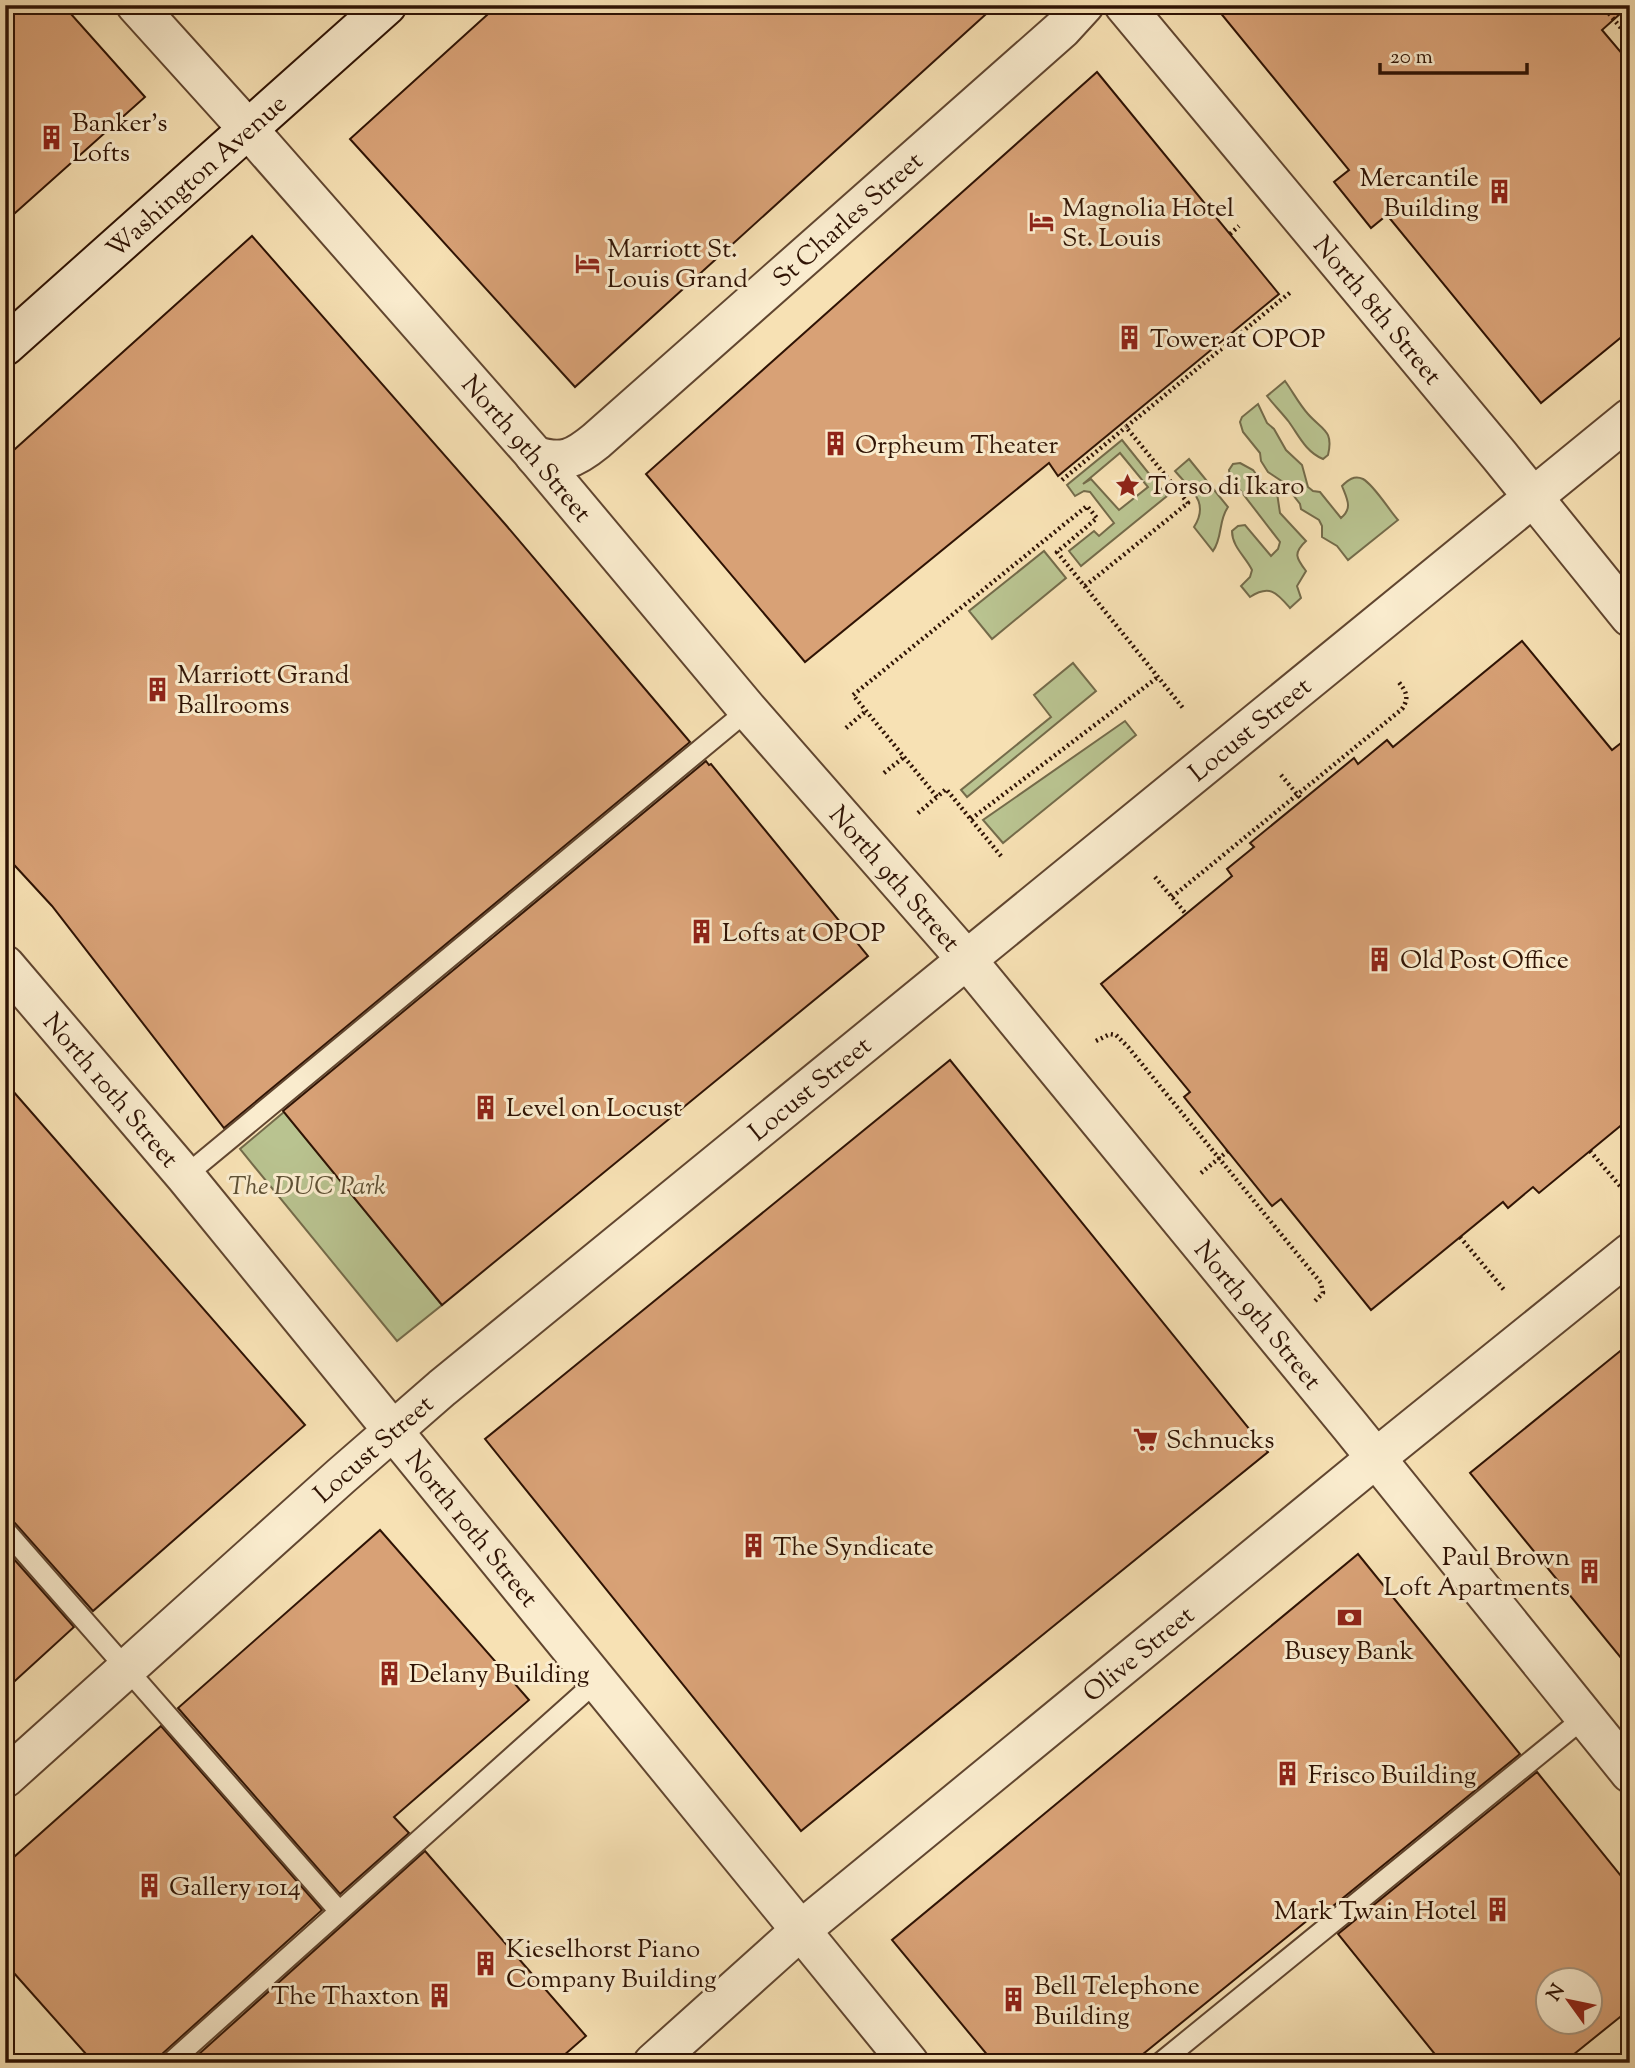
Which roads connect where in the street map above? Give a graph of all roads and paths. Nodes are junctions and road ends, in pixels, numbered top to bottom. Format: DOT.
graph roads {
  1 [pos="136,5"];
  2 [pos="387,5"];
  3 [pos="1084,5"];
  4 [pos="1124,5"];
  5 [pos="1600,5"];
  6 [pos="1588,13"];
  7 [pos="1630,39"];
  8 [pos="248,129"];
  9 [pos="1239,226"];
  10 [pos="1230,234"];
  11 [pos="1292,291"];
  12 [pos="5,346"];
  13 [pos="1630,418"];
  14 [pos="1126,427"];
  15 [pos="535,456"];
  16 [pos="1062,480"];
  17 [pos="1533,498"];
  18 [pos="1085,586"];
  19 [pos="1630,617"];
  20 [pos="1158,677"];
  21 [pos="1397,680"];
  22 [pos="1183,708"];
  23 [pos="748,710"];
  24 [pos="866,711"];
  25 [pos="846,728"];
  26 [pos="904,757"];
  27 [pos="884,773"];
  28 [pos="1280,775"];
  29 [pos="1298,795"];
  30 [pos="937,797"];
  31 [pos="1302,800"];
  32 [pos="918,813"];
  33 [pos="971,819"];
  34 [pos="1001,856"];
  35 [pos="1155,877"];
  36 [pos="1172,897"];
  37 [pos="1186,914"];
  38 [pos="967,960"];
  39 [pos="9,976"];
  40 [pos="1096,1041"];
  41 [pos="1590,1151"];
  42 [pos="1228,1152"];
  43 [pos="1219,1159"];
  44 [pos="1201,1173"];
  45 [pos="185,1176"];
  46 [pos="1626,1193"];
  47 [pos="1460,1237"];
  48 [pos="1630,1253"];
  49 [pos="1506,1291"];
  50 [pos="1313,1303"];
  51 [pos="393,1430"];
  52 [pos="1376,1458"];
  53 [pos="5,1530"];
  54 [pos="126,1668"];
  55 [pos="598,1680"];
  56 [pos="1585,1717"];
  57 [pos="1630,1773"];
  58 [pos="5,1778"];
  59 [pos="339,1912"];
  60 [pos="801,1930"];
  61 [pos="170,2063"];
  62 [pos="653,2063"];
  63 [pos="909,2063"];
  64 [pos="1160,2063"];
  1 -- 8 [label="street, North 9th Street"];
  2 -- 8 [label="street, Washington Avenue"];
  3 -- 15 [label="street, St Charles Street"];
  4 -- 17 [label="street, North 8th Street"];
  5 -- 6 [label="path"];
  5 -- 7 [label="path"];
  8 -- 12 [label="street, Washington Avenue"];
  8 -- 15 [label="street, North 9th Street"];
  9 -- 10 [label="path"];
  11 -- 14 [label="path"];
  13 -- 17 [label="street, Locust Street"];
  14 -- 16 [label="path"];
  14 -- 18 [label="path"];
  15 -- 23 [label="street, North 9th Street"];
  17 -- 19 [label="street, North 8th Street"];
  17 -- 38 [label="street, Locust Street"];
  18 -- 20 [label="path"];
  18 -- 24 [label="path"];
  20 -- 22 [label="path"];
  20 -- 33 [label="path"];
  21 -- 29 [label="path"];
  23 -- 38 [label="street, North 9th Street"];
  23 -- 45 [label="lane"];
  24 -- 25 [label="path"];
  24 -- 26 [label="path"];
  26 -- 27 [label="path"];
  26 -- 30 [label="path"];
  28 -- 29 [label="path"];
  29 -- 31 [label="path"];
  29 -- 36 [label="path"];
  30 -- 32 [label="path"];
  30 -- 33 [label="path"];
  33 -- 34 [label="path"];
  35 -- 36 [label="path"];
  36 -- 37 [label="path"];
  38 -- 51 [label="street, Locust Street"];
  38 -- 52 [label="street, North 9th Street"];
  39 -- 45 [label="street, North 10th Street"];
  40 -- 43 [label="path"];
  41 -- 46 [label="path"];
  42 -- 43 [label="path"];
  43 -- 44 [label="path"];
  43 -- 50 [label="path"];
  45 -- 51 [label="street, North 10th Street"];
  47 -- 49 [label="path"];
  48 -- 52 [label="street, Olive Street"];
  51 -- 54 [label="street, Locust Street"];
  51 -- 55 [label="street, North 10th Street"];
  52 -- 56 [label="street, North 9th Street"];
  52 -- 60 [label="street, Olive Street"];
  53 -- 54 [label="lane"];
  54 -- 58 [label="street, Locust Street"];
  54 -- 59 [label="lane"];
  55 -- 59 [label="lane"];
  55 -- 60 [label="street, North 10th Street"];
  56 -- 57 [label="street, North 9th Street"];
  56 -- 64 [label="lane"];
  59 -- 61 [label="lane"];
  60 -- 62 [label="street, Olive Street"];
  60 -- 63 [label="street, North 10th Street"];
}
